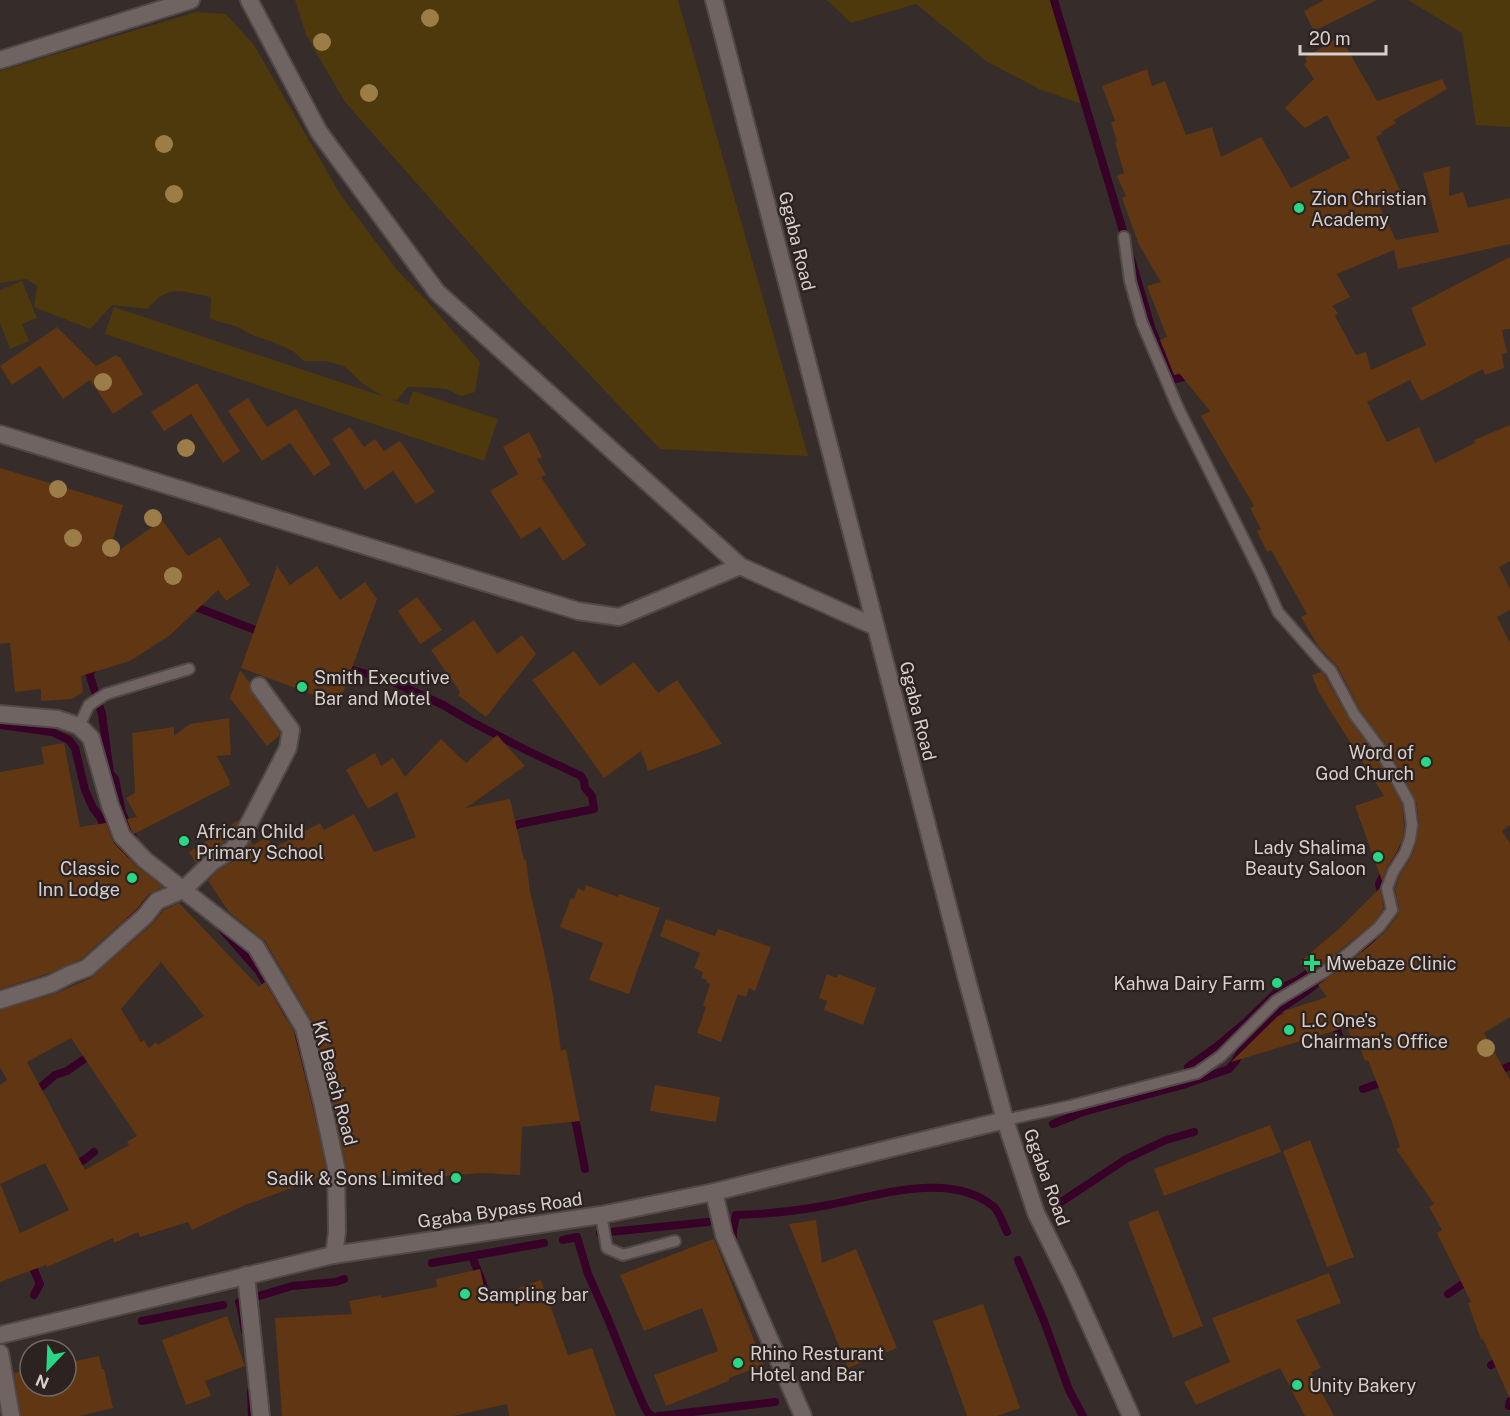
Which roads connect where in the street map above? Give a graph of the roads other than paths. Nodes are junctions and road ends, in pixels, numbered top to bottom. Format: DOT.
graph roads {
  1 [pos="191,0"];
  2 [pos="249,0"];
  3 [pos="714,0"];
  4 [pos="0,60"];
  5 [pos="1124,237"];
  6 [pos="0,434"];
  7 [pos="740,566"];
  8 [pos="876,627"];
  9 [pos="189,669"];
  10 [pos="259,686"];
  11 [pos="0,714"];
  12 [pos="79,726"];
  13 [pos="183,890"];
  14 [pos="0,1000"];
  15 [pos="1005,1120"];
  16 [pos="714,1192"];
  17 [pos="601,1215"];
  18 [pos="675,1240"];
  19 [pos="333,1255"];
  20 [pos="246,1275"];
  21 [pos="0,1335"];
  22 [pos="0,1353"];
  23 [pos="11,1416"];
  24 [pos="261,1416"];
  25 [pos="803,1416"];
  26 [pos="1131,1416"];
  1 -- 4 [label="street"];
  2 -- 7 [label="street"];
  3 -- 8 [label="street, Ggaba Road"];
  5 -- 15 [label="lane"];
  6 -- 7 [label="street"];
  7 -- 8 [label="street"];
  8 -- 15 [label="street, Ggaba Road"];
  9 -- 12 [label="lane"];
  10 -- 13 [label="street"];
  11 -- 12 [label="street"];
  12 -- 13 [label="street, KK Beach Road"];
  13 -- 14 [label="street"];
  13 -- 19 [label="street, KK Beach Road"];
  15 -- 16 [label="street, Ggaba Bypass Road"];
  15 -- 26 [label="street, Ggaba Road"];
  16 -- 17 [label="street, Ggaba Bypass Road"];
  16 -- 25 [label="street"];
  17 -- 18 [label="lane"];
  17 -- 19 [label="street, Ggaba Bypass Road"];
  19 -- 20 [label="street, Ggaba Bypass Road"];
  20 -- 21 [label="street, Ggaba Bypass Road"];
  20 -- 24 [label="street"];
  22 -- 23 [label="street"];
}
